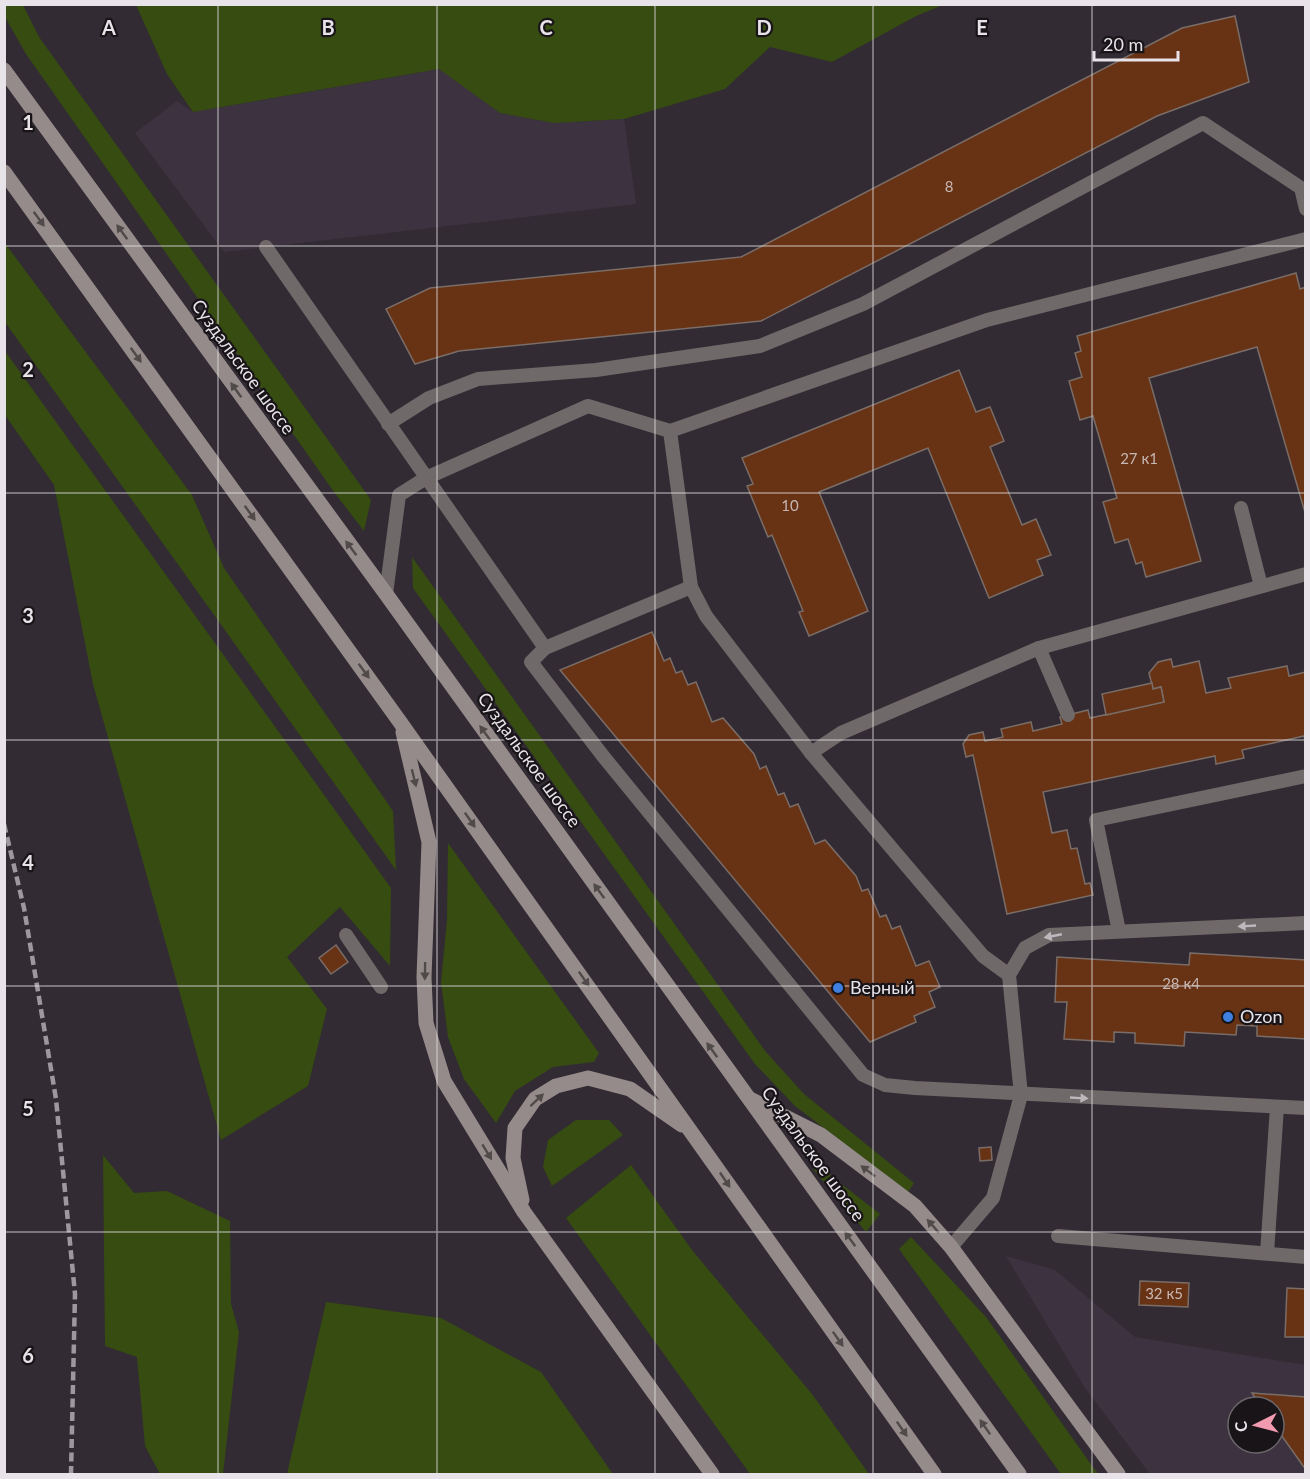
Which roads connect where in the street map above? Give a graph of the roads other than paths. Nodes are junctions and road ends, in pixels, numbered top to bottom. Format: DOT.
graph roads {
  1 [pos="5,70"];
  2 [pos="4,172"];
  3 [pos="1305,209"];
  4 [pos="1305,239"];
  5 [pos="266,247"];
  6 [pos="388,424"];
  7 [pos="670,431"];
  8 [pos="426,478"];
  9 [pos="1241,508"];
  10 [pos="1305,574"];
  11 [pos="1261,586"];
  12 [pos="691,587"];
  13 [pos="386,594"];
  14 [pos="545,648"];
  15 [pos="1039,648"];
  16 [pos="1068,715"];
  17 [pos="400,722"];
  18 [pos="811,753"];
  19 [pos="1305,776"];
  20 [pos="1305,923"];
  21 [pos="1119,931"];
  22 [pos="346,935"];
  23 [pos="1009,975"];
  24 [pos="381,987"];
  25 [pos="1021,1095"];
  26 [pos="746,1097"];
  27 [pos="1276,1107"];
  28 [pos="1305,1108"];
  29 [pos="692,1132"];
  30 [pos="524,1212"];
  31 [pos="1058,1236"];
  32 [pos="951,1247"];
  33 [pos="1267,1253"];
  34 [pos="1305,1257"];
  35 [pos="712,1474"];
  36 [pos="934,1474"];
  37 [pos="1019,1474"];
  38 [pos="1118,1474"];
  13 -- 1 [label="main road, Суздальское шоссе, one-way"];
  2 -- 17 [label="main road, one-way"];
  3 -- 6 [label="lane"];
  4 -- 7 [label="lane"];
  5 -- 6 [label="lane"];
  6 -- 8 [label="lane"];
  7 -- 8 [label="lane"];
  7 -- 12 [label="lane"];
  8 -- 13 [label="lane"];
  8 -- 14 [label="lane"];
  9 -- 11 [label="lane"];
  10 -- 11 [label="lane"];
  11 -- 15 [label="lane"];
  12 -- 14 [label="lane"];
  12 -- 18 [label="lane"];
  26 -- 13 [label="main road, Суздальское шоссе, one-way"];
  14 -- 25 [label="lane"];
  15 -- 16 [label="lane"];
  15 -- 18 [label="lane"];
  17 -- 29 [label="main road, one-way"];
  17 -- 30 [label="main road, one-way"];
  18 -- 23 [label="lane"];
  19 -- 21 [label="lane"];
  20 -- 21 [label="lane, one-way"];
  21 -- 23 [label="lane, one-way"];
  22 -- 24 [label="lane"];
  23 -- 25 [label="lane"];
  25 -- 27 [label="lane, one-way"];
  25 -- 32 [label="lane"];
  32 -- 26 [label="main road, one-way"];
  37 -- 26 [label="main road, Суздальское шоссе, one-way"];
  27 -- 28 [label="lane"];
  27 -- 33 [label="lane"];
  30 -- 29 [label="main road, one-way"];
  29 -- 36 [label="main road, one-way"];
  30 -- 35 [label="main road"];
  31 -- 33 [label="lane"];
  32 -- 38 [label="main road"];
  33 -- 34 [label="lane"];
}
